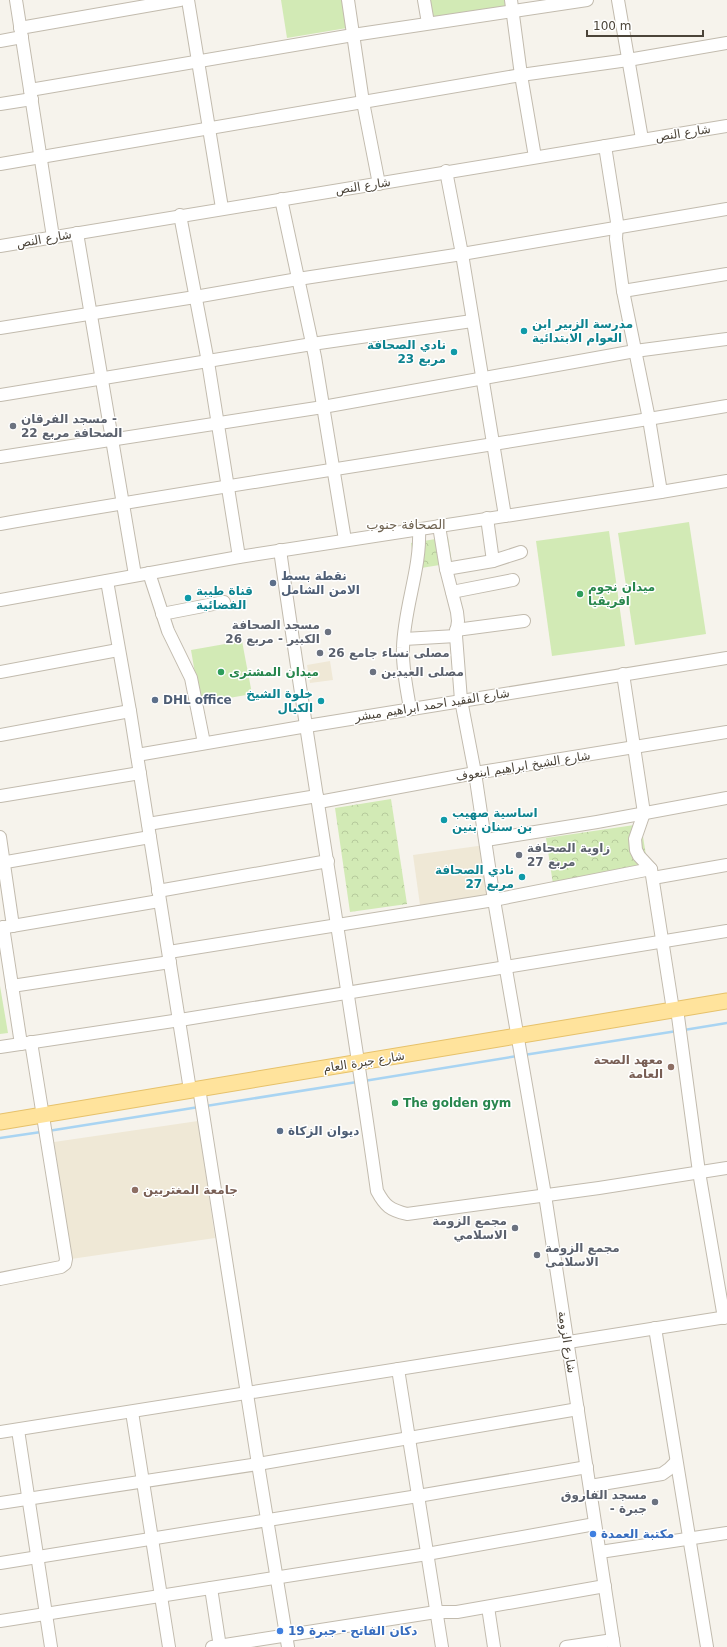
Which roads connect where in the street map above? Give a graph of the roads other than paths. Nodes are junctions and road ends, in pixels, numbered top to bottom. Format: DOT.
graph roads {
  1 [pos="16,0"];
  2 [pos="180,0"];
  3 [pos="188,0"];
  4 [pos="348,0"];
  5 [pos="424,0"];
  6 [pos="587,0"];
  7 [pos="618,0"];
  8 [pos="512,5"];
  9 [pos="428,23"];
  10 [pos="21,33"];
  11 [pos="353,35"];
  12 [pos="0,41"];
  13 [pos="727,43"];
  14 [pos="197,60"];
  15 [pos="628,60"];
  16 [pos="521,75"];
  17 [pos="31,94"];
  18 [pos="363,102"];
  19 [pos="0,104"];
  20 [pos="727,126"];
  21 [pos="208,128"];
  22 [pos="642,139"];
  23 [pos="605,146"];
  24 [pos="41,156"];
  25 [pos="535,157"];
  26 [pos="0,164"];
  27 [pos="446,171"];
  28 [pos="379,184"];
  29 [pos="281,199"];
  30 [pos="222,208"];
  31 [pos="727,209"];
  32 [pos="180,215"];
  33 [pos="617,227"];
  34 [pos="77,233"];
  35 [pos="53,237"];
  36 [pos="0,246"];
  37 [pos="462,254"];
  38 [pos="727,274"];
  39 [pos="298,279"];
  40 [pos="623,291"];
  41 [pos="195,297"];
  42 [pos="91,314"];
  43 [pos="472,321"];
  44 [pos="0,328"];
  45 [pos="727,339"];
  46 [pos="312,344"];
  47 [pos="635,351"];
  48 [pos="208,362"];
  49 [pos="483,378"];
  50 [pos="102,379"];
  51 [pos="0,395"];
  52 [pos="727,406"];
  53 [pos="323,407"];
  54 [pos="649,419"];
  55 [pos="217,424"];
  56 [pos="112,440"];
  57 [pos="493,444"];
  58 [pos="0,457"];
  59 [pos="334,470"];
  60 [pos="727,481"];
  61 [pos="228,486"];
  62 [pos="661,492"];
  63 [pos="123,503"];
  64 [pos="506,516"];
  65 [pos="487,518"];
  66 [pos="0,524"];
  67 [pos="439,526"];
  68 [pos="419,528"];
  69 [pos="345,540"];
  70 [pos="441,546"];
  71 [pos="420,547"];
  72 [pos="280,550"];
  73 [pos="521,552"];
  74 [pos="239,557"];
  75 [pos="493,561"];
  76 [pos="446,569"];
  77 [pos="148,573"];
  78 [pos="135,575"];
  79 [pos="513,580"];
  80 [pos="107,581"];
  81 [pos="452,592"];
  82 [pos="0,600"];
  83 [pos="224,602"];
  84 [pos="162,614"];
  85 [pos="524,621"];
  86 [pos="456,633"];
  87 [pos="404,639"];
  88 [pos="118,650"];
  89 [pos="727,658"];
  90 [pos="0,672"];
  91 [pos="623,674"];
  92 [pos="461,700"];
  93 [pos="410,709"];
  94 [pos="130,711"];
  95 [pos="306,726"];
  96 [pos="727,732"];
  97 [pos="0,735"];
  98 [pos="204,743"];
  99 [pos="634,748"];
  100 [pos="137,755"];
  101 [pos="140,773"];
  102 [pos="475,773"];
  103 [pos="0,796"];
  104 [pos="727,798"];
  105 [pos="318,799"];
  106 [pos="644,813"];
  107 [pos="148,824"];
  108 [pos="0,837"];
  109 [pos="150,837"];
  110 [pos="486,840"];
  111 [pos="328,861"];
  112 [pos="2,862"];
  113 [pos="727,865"];
  114 [pos="652,873"];
  115 [pos="159,896"];
  116 [pos="494,900"];
  117 [pos="337,925"];
  118 [pos="5,927"];
  119 [pos="727,931"];
  120 [pos="662,941"];
  121 [pos="170,957"];
  122 [pos="506,967"];
  123 [pos="12,986"];
  124 [pos="348,993"];
  125 [pos="727,1001"];
  126 [pos="675,1010"];
  127 [pos="180,1020"];
  128 [pos="517,1037"];
  129 [pos="26,1043"];
  130 [pos="0,1047"];
  131 [pos="359,1062"];
  132 [pos="195,1089"];
  133 [pos="43,1115"];
  134 [pos="0,1122"];
  135 [pos="727,1168"];
  136 [pos="699,1172"];
  137 [pos="545,1195"];
  138 [pos="0,1279"];
  139 [pos="725,1317"];
  140 [pos="655,1328"];
  141 [pos="567,1342"];
  142 [pos="398,1369"];
  143 [pos="247,1393"];
  144 [pos="578,1409"];
  145 [pos="132,1412"];
  146 [pos="18,1430"];
  147 [pos="0,1432"];
  148 [pos="408,1439"];
  149 [pos="676,1462"];
  150 [pos="258,1464"];
  151 [pos="587,1467"];
  152 [pos="143,1481"];
  153 [pos="590,1486"];
  154 [pos="418,1496"];
  155 [pos="28,1498"];
  156 [pos="0,1503"];
  157 [pos="268,1519"];
  158 [pos="595,1524"];
  159 [pos="727,1533"];
  160 [pos="151,1539"];
  161 [pos="689,1539"];
  162 [pos="600,1552"];
  163 [pos="427,1554"];
  164 [pos="37,1556"];
  165 [pos="0,1563"];
  166 [pos="277,1577"];
  167 [pos="605,1586"];
  168 [pos="211,1588"];
  169 [pos="160,1596"];
  170 [pos="488,1607"];
  171 [pos="436,1612"];
  172 [pos="45,1615"];
  173 [pos="0,1621"];
  174 [pos="286,1635"];
  175 [pos="614,1643"];
  176 [pos="51,1647"];
  177 [pos="169,1647"];
  178 [pos="217,1647"];
  179 [pos="288,1647"];
  180 [pos="442,1647"];
  181 [pos="494,1647"];
  182 [pos="566,1647"];
  183 [pos="706,1647"];
  1 -- 10 [label="street"];
  2 -- 10 [label="street"];
  3 -- 14 [label="street"];
  4 -- 11 [label="street"];
  5 -- 9 [label="street"];
  6 -- 8 [label="street"];
  7 -- 15 [label="street"];
  8 -- 9 [label="street"];
  8 -- 16 [label="street"];
  9 -- 11 [label="street"];
  10 -- 12 [label="street"];
  10 -- 17 [label="street"];
  11 -- 14 [label="street"];
  11 -- 18 [label="street"];
  13 -- 15 [label="street"];
  14 -- 17 [label="street"];
  14 -- 21 [label="street"];
  15 -- 16 [label="street"];
  15 -- 22 [label="street"];
  16 -- 18 [label="street"];
  16 -- 25 [label="street"];
  17 -- 19 [label="street"];
  17 -- 24 [label="street"];
  18 -- 21 [label="street"];
  18 -- 28 [label="street"];
  20 -- 22 [label="street, شارع النص"];
  21 -- 24 [label="street"];
  21 -- 30 [label="street"];
  22 -- 23 [label="street, شارع النص"];
  23 -- 25 [label="street, شارع النص"];
  23 -- 33 [label="street"];
  24 -- 26 [label="street"];
  24 -- 35 [label="street"];
  25 -- 27 [label="street, شارع النص"];
  27 -- 28 [label="street, شارع النص"];
  27 -- 37 [label="street"];
  28 -- 29 [label="street, شارع النص"];
  29 -- 30 [label="street, شارع النص"];
  29 -- 39 [label="street"];
  30 -- 32 [label="street, شارع النص"];
  31 -- 33 [label="street"];
  32 -- 34 [label="street, شارع النص"];
  32 -- 41 [label="street"];
  33 -- 37 [label="street"];
  33 -- 40 [label="street"];
  34 -- 35 [label="street, شارع النص"];
  34 -- 42 [label="street"];
  35 -- 36 [label="street, شارع النص"];
  37 -- 39 [label="street"];
  37 -- 43 [label="street"];
  38 -- 40 [label="street"];
  39 -- 41 [label="street"];
  39 -- 46 [label="street"];
  40 -- 47 [label="street"];
  41 -- 42 [label="street"];
  41 -- 48 [label="street"];
  42 -- 44 [label="street"];
  42 -- 50 [label="street"];
  43 -- 46 [label="street"];
  43 -- 49 [label="street"];
  45 -- 47 [label="street"];
  46 -- 48 [label="street"];
  46 -- 53 [label="street"];
  47 -- 49 [label="street"];
  47 -- 54 [label="street"];
  48 -- 50 [label="street"];
  48 -- 55 [label="street"];
  49 -- 53 [label="street"];
  49 -- 57 [label="street"];
  50 -- 51 [label="street"];
  50 -- 56 [label="street"];
  52 -- 54 [label="street"];
  53 -- 55 [label="street"];
  53 -- 59 [label="street"];
  54 -- 57 [label="street"];
  54 -- 62 [label="street"];
  55 -- 56 [label="street"];
  55 -- 61 [label="street"];
  56 -- 58 [label="street"];
  56 -- 63 [label="street"];
  57 -- 59 [label="street"];
  57 -- 64 [label="street"];
  59 -- 61 [label="street"];
  59 -- 69 [label="street"];
  60 -- 62 [label="street"];
  61 -- 63 [label="street"];
  61 -- 74 [label="street"];
  62 -- 64 [label="street"];
  63 -- 66 [label="street"];
  63 -- 78 [label="street"];
  64 -- 65 [label="street"];
  65 -- 67 [label="street"];
  65 -- 75 [label="street"];
  67 -- 68 [label="street"];
  67 -- 70 [label="street, شارع الزومة"];
  68 -- 69 [label="street"];
  68 -- 71 [label="street"];
  69 -- 72 [label="street"];
  70 -- 71 [label="street"];
  70 -- 76 [label="street, شارع الزومة"];
  71 -- 87 [label="street"];
  72 -- 74 [label="street"];
  72 -- 95 [label="street"];
  73 -- 75 [label="street"];
  74 -- 77 [label="street"];
  75 -- 76 [label="street"];
  76 -- 81 [label="street, شارع الزومة"];
  77 -- 78 [label="street"];
  77 -- 84 [label="street"];
  78 -- 80 [label="street"];
  79 -- 81 [label="street"];
  80 -- 82 [label="street"];
  80 -- 88 [label="street"];
  81 -- 86 [label="street, شارع الزومة"];
  83 -- 84 [label="street"];
  84 -- 98 [label="street"];
  85 -- 86 [label="street"];
  86 -- 87 [label="street"];
  86 -- 92 [label="street, شارع الزومة"];
  87 -- 93 [label="street"];
  88 -- 90 [label="street"];
  88 -- 94 [label="street"];
  89 -- 91 [label="street, شارع الفقيد احمد ابراهيم مبشر"];
  91 -- 92 [label="street, شارع الفقيد احمد ابراهيم مبشر"];
  91 -- 99 [label="street"];
  92 -- 93 [label="street, شارع الفقيد احمد ابراهيم مبشر"];
  92 -- 102 [label="street, شارع الزومة"];
  93 -- 95 [label="street, شارع الفقيد احمد ابراهيم مبشر"];
  94 -- 97 [label="street"];
  94 -- 100 [label="street"];
  95 -- 98 [label="street, شارع الفقيد احمد ابراهيم مبشر"];
  95 -- 105 [label="street"];
  96 -- 99 [label="street, شارع الشيخ ابراهيم ابنعوف"];
  98 -- 100 [label="street, شارع الفقيد احمد ابراهيم مبشر"];
  99 -- 102 [label="street, شارع الشيخ ابراهيم ابنعوف"];
  99 -- 106 [label="street"];
  100 -- 101 [label="street"];
  101 -- 103 [label="street"];
  101 -- 107 [label="street"];
  102 -- 105 [label="street, شارع الشيخ ابراهيم ابنعوف"];
  102 -- 110 [label="street, شارع الزومة"];
  104 -- 106 [label="street"];
  105 -- 107 [label="street, شارع الشيخ ابراهيم ابنعوف"];
  105 -- 111 [label="street"];
  106 -- 110 [label="street"];
  106 -- 114 [label="street"];
  107 -- 109 [label="street"];
  108 -- 112 [label="street"];
  109 -- 112 [label="street"];
  109 -- 115 [label="street"];
  110 -- 116 [label="street, شارع الزومة"];
  111 -- 115 [label="street"];
  111 -- 117 [label="street"];
  112 -- 118 [label="street"];
  113 -- 114 [label="street"];
  114 -- 116 [label="street"];
  114 -- 120 [label="street"];
  115 -- 118 [label="street"];
  115 -- 121 [label="street"];
  116 -- 117 [label="street"];
  116 -- 122 [label="street, شارع الزومة"];
  117 -- 121 [label="street"];
  117 -- 124 [label="street"];
  118 -- 123 [label="street"];
  119 -- 120 [label="street"];
  120 -- 122 [label="street"];
  120 -- 126 [label="street"];
  121 -- 123 [label="street"];
  121 -- 127 [label="street"];
  122 -- 124 [label="street"];
  122 -- 128 [label="street, شارع الزومة"];
  123 -- 129 [label="street"];
  124 -- 127 [label="street"];
  124 -- 131 [label="street"];
  125 -- 126 [label="main road, شارع جبرة العام"];
  126 -- 128 [label="main road, شارع جبرة العام"];
  126 -- 136 [label="street"];
  127 -- 129 [label="street"];
  127 -- 132 [label="street"];
  128 -- 131 [label="main road, شارع جبرة العام"];
  128 -- 137 [label="street, شارع الزومة"];
  129 -- 130 [label="street"];
  129 -- 133 [label="street"];
  131 -- 132 [label="main road, شارع جبرة العام"];
  131 -- 137 [label="street"];
  132 -- 133 [label="main road, شارع جبرة العام"];
  132 -- 143 [label="street"];
  133 -- 134 [label="main road, شارع جبرة العام"];
  133 -- 138 [label="street"];
  135 -- 136 [label="street"];
  136 -- 137 [label="street"];
  136 -- 139 [label="street"];
  137 -- 141 [label="street, شارع الزومة"];
  139 -- 140 [label="street"];
  140 -- 141 [label="street"];
  140 -- 149 [label="street"];
  141 -- 142 [label="street"];
  141 -- 144 [label="street, شارع الزومة"];
  142 -- 143 [label="street"];
  142 -- 148 [label="street"];
  143 -- 145 [label="street"];
  143 -- 150 [label="street"];
  144 -- 148 [label="street"];
  144 -- 151 [label="street, شارع الزومة"];
  145 -- 146 [label="street"];
  145 -- 152 [label="street"];
  146 -- 147 [label="street"];
  146 -- 155 [label="street"];
  148 -- 150 [label="street"];
  148 -- 154 [label="street"];
  149 -- 153 [label="street"];
  149 -- 161 [label="street"];
  150 -- 152 [label="street"];
  150 -- 157 [label="street"];
  151 -- 153 [label="street, شارع الزومة"];
  151 -- 154 [label="street"];
  152 -- 155 [label="street"];
  152 -- 160 [label="street"];
  153 -- 158 [label="street, شارع الزومة"];
  154 -- 157 [label="street"];
  154 -- 163 [label="street"];
  155 -- 156 [label="street"];
  155 -- 164 [label="street"];
  157 -- 160 [label="street"];
  157 -- 166 [label="street"];
  158 -- 162 [label="street, شارع الزومة"];
  158 -- 163 [label="street"];
  159 -- 161 [label="street"];
  160 -- 164 [label="street"];
  160 -- 169 [label="street"];
  161 -- 162 [label="street"];
  161 -- 183 [label="street"];
  162 -- 167 [label="street, شارع الزومة"];
  163 -- 166 [label="street"];
  163 -- 171 [label="street"];
  164 -- 165 [label="street"];
  164 -- 172 [label="street"];
  166 -- 168 [label="street"];
  166 -- 174 [label="street"];
  167 -- 170 [label="street"];
  167 -- 175 [label="street, شارع الزومة"];
  168 -- 169 [label="street"];
  168 -- 178 [label="street"];
  169 -- 172 [label="street"];
  169 -- 177 [label="street"];
  170 -- 171 [label="street"];
  170 -- 181 [label="street"];
  171 -- 174 [label="street"];
  171 -- 180 [label="street"];
  172 -- 173 [label="street"];
  172 -- 176 [label="street"];
  174 -- 178 [label="street"];
  174 -- 179 [label="street"];
  175 -- 182 [label="street"];
}
